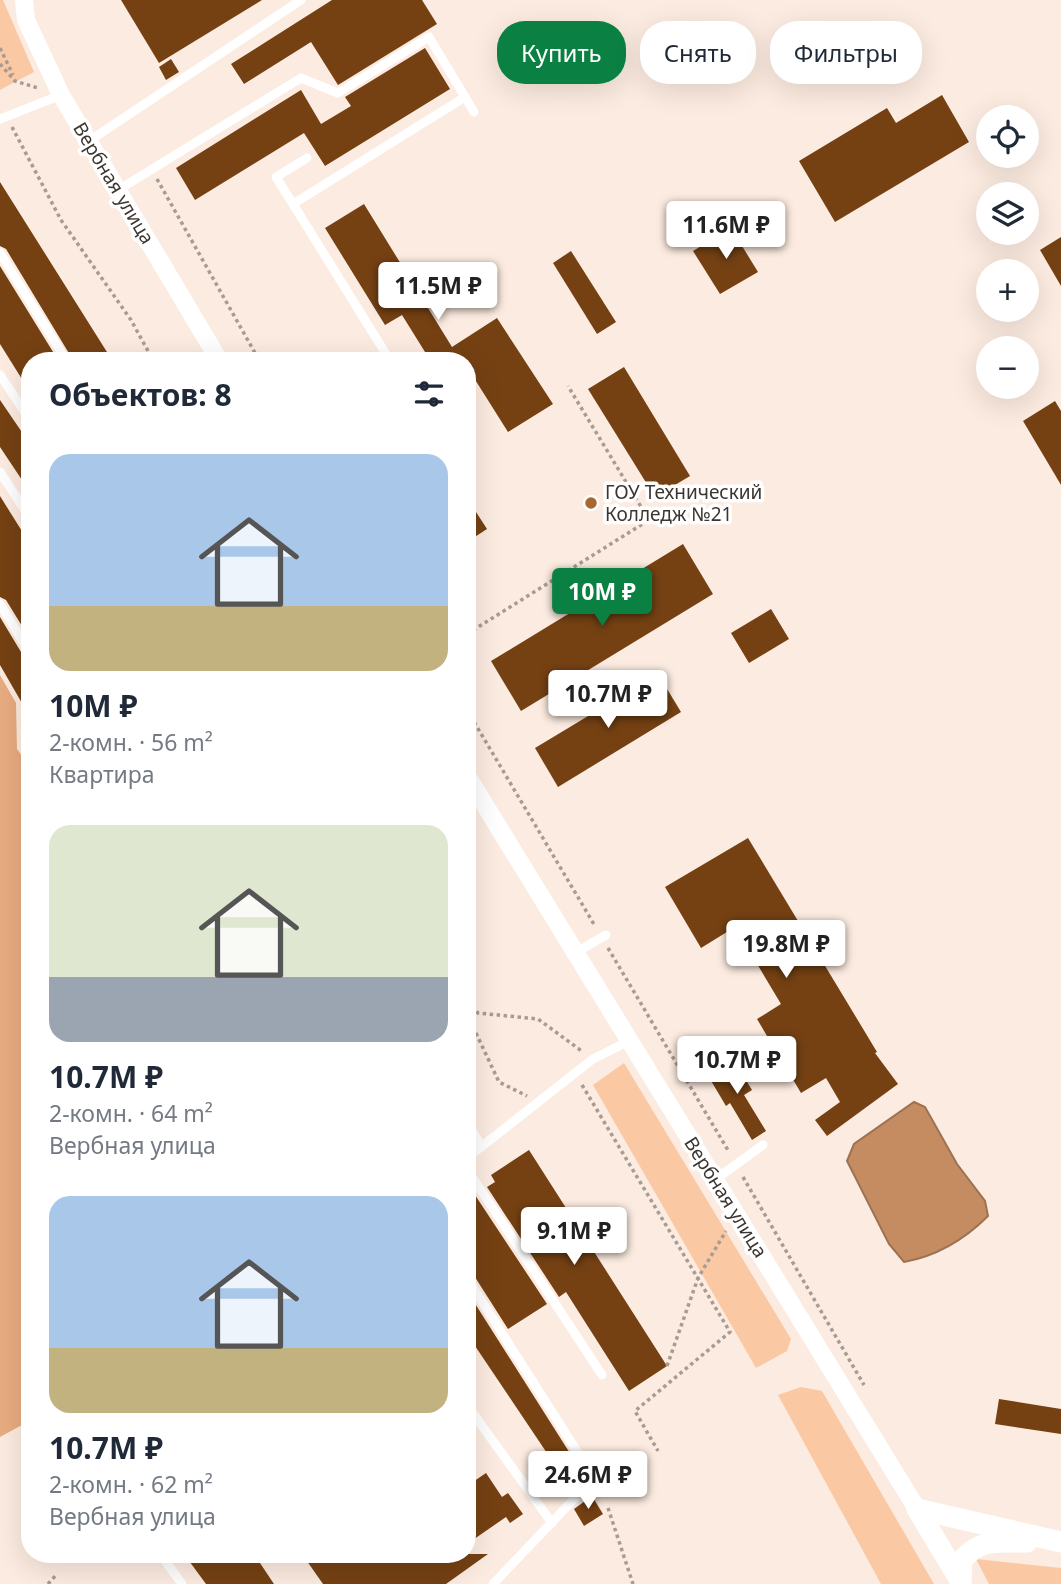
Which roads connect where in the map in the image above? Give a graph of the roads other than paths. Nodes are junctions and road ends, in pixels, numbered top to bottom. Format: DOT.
graph roads {
  1 [pos="24,0"];
  2 [pos="301,0"];
  3 [pos="61,95"];
  4 [pos="465,97"];
  5 [pos="474,112"];
  6 [pos="3,117"];
  7 [pos="89,141"];
  8 [pos="307,158"];
  9 [pos="118,190"];
  10 [pos="293,204"];
  11 [pos="0,253"];
  12 [pos="61,352"];
  13 [pos="214,352"];
  14 [pos="385,352"];
  15 [pos="0,375"];
  16 [pos="21,406"];
  17 [pos="0,472"];
  18 [pos="21,504"];
  19 [pos="0,604"];
  20 [pos="21,638"];
  21 [pos="476,791"];
  22 [pos="604,936"];
  23 [pos="575,953"];
  24 [pos="629,1041"];
  25 [pos="476,1137"];
  26 [pos="762,1145"];
  27 [pos="482,1147"];
  28 [pos="476,1151"];
  29 [pos="716,1179"];
  30 [pos="476,1183"];
  31 [pos="476,1292"];
  32 [pos="601,1375"];
  33 [pos="476,1417"];
  34 [pos="580,1456"];
  35 [pos="610,1478"];
  36 [pos="916,1509"];
  37 [pos="552,1523"];
  38 [pos="1061,1542"];
  39 [pos="166,1563"];
  40 [pos="962,1583"];
  41 [pos="181,1584"];
  42 [pos="494,1584"];
  1 -- 3 [label="street, Вербная улица"];
  2 -- 7 [label="lane"];
  3 -- 6 [label="lane"];
  3 -- 7 [label="street, Вербная улица"];
  4 -- 5 [label="lane"];
  4 -- 9 [label="lane"];
  4 -- 10 [label="lane"];
  7 -- 9 [label="street, Вербная улица"];
  8 -- 10 [label="lane"];
  9 -- 13 [label="street, Вербная улица"];
  10 -- 14 [label="lane"];
  11 -- 12 [label="lane"];
  15 -- 16 [label="lane"];
  17 -- 18 [label="lane"];
  19 -- 20 [label="lane"];
  21 -- 23 [label="street, Вербная улица"];
  22 -- 23 [label="lane"];
  23 -- 24 [label="street, Вербная улица"];
  24 -- 27 [label="lane"];
  24 -- 29 [label="street, Вербная улица"];
  25 -- 27 [label="lane"];
  26 -- 29 [label="lane"];
  27 -- 28 [label="lane"];
  29 -- 36 [label="street, Вербная улица"];
  30 -- 32 [label="lane"];
  31 -- 34 [label="lane"];
  33 -- 37 [label="lane"];
  35 -- 37 [label="lane"];
  36 -- 38 [label="street"];
  36 -- 40 [label="street, Вербная улица"];
  37 -- 42 [label="lane"];
  38 -- 40 [label="street"];
  39 -- 41 [label="lane"];
}
